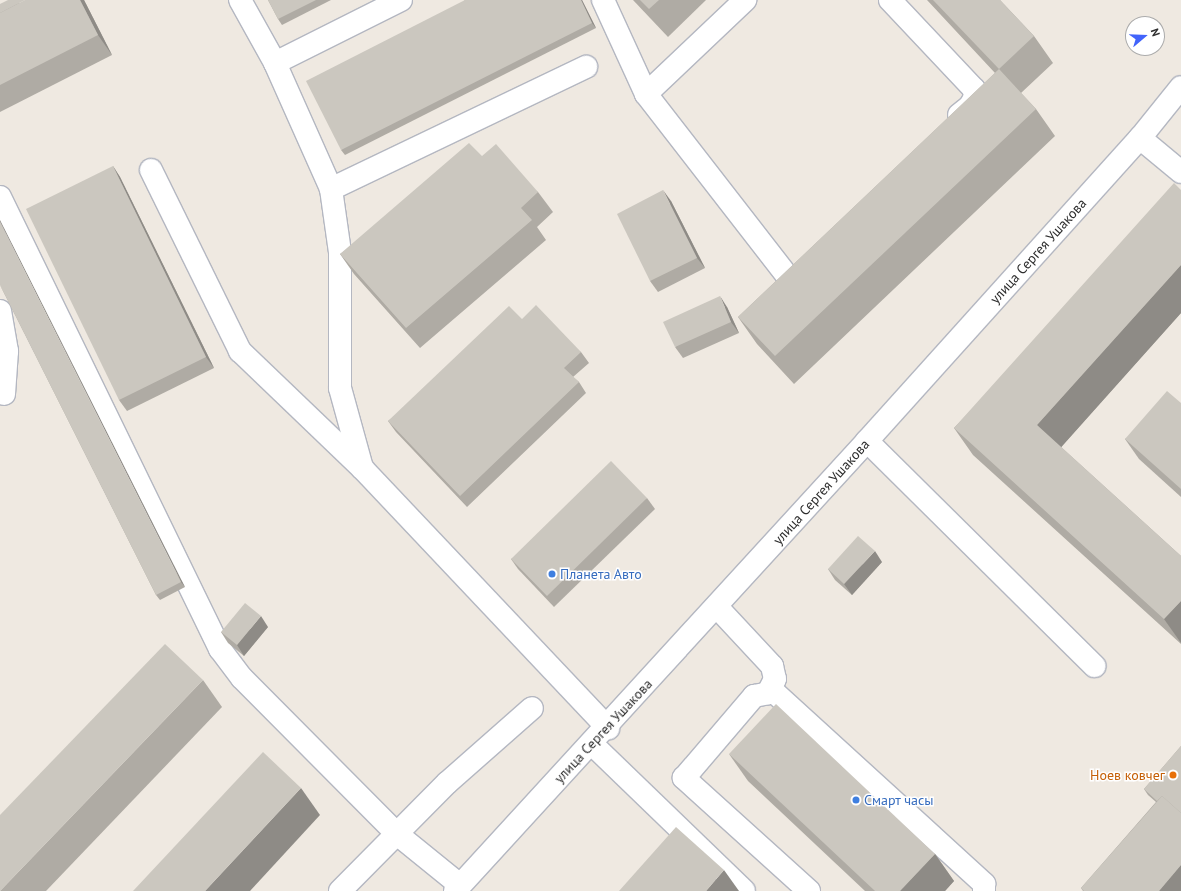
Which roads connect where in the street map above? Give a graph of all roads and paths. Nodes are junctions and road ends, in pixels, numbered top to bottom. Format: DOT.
graph roads {
  1 [pos="240,0"];
  2 [pos="401,0"];
  3 [pos="603,0"];
  4 [pos="745,0"];
  5 [pos="890,0"];
  6 [pos="275,63"];
  7 [pos="586,68"];
  8 [pos="1181,87"];
  9 [pos="646,94"];
  10 [pos="942,132"];
  11 [pos="1140,138"];
  12 [pos="151,170"];
  13 [pos="1181,172"];
  14 [pos="330,189"];
  15 [pos="0,197"];
  16 [pos="805,261"];
  17 [pos="788,277"];
  18 [pos="770,292"];
  19 [pos="0,311"];
  20 [pos="4,394"];
  21 [pos="867,441"];
  22 [pos="363,469"];
  23 [pos="717,607"];
  24 [pos="1094,666"];
  25 [pos="768,693"];
  26 [pos="532,708"];
  27 [pos="608,728"];
  28 [pos="592,744"];
  29 [pos="397,834"];
  30 [pos="457,888"];
  31 [pos="987,889"];
  32 [pos="340,891"];
  33 [pos="744,891"];
  34 [pos="810,891"];
  1 -- 6 [label="street"];
  2 -- 6 [label="street"];
  3 -- 9 [label="street"];
  4 -- 9 [label="street"];
  5 -- 10 [label="street"];
  6 -- 14 [label="street"];
  7 -- 14 [label="street"];
  8 -- 11 [label="street, улица Сергея Ушакова"];
  9 -- 17 [label="street"];
  11 -- 13 [label="street"];
  11 -- 21 [label="street, улица Сергея Ушакова"];
  12 -- 22 [label="street"];
  14 -- 22 [label="street"];
  15 -- 29 [label="street"];
  16 -- 17 [label="street"];
  17 -- 18 [label="street"];
  19 -- 20 [label="street"];
  21 -- 23 [label="street, улица Сергея Ушакова"];
  21 -- 24 [label="street"];
  22 -- 27 [label="street"];
  23 -- 25 [label="street"];
  23 -- 27 [label="street, улица Сергея Ушакова"];
  25 -- 31 [label="street"];
  25 -- 34 [label="street"];
  26 -- 29 [label="street"];
  27 -- 28 [label="street, улица Сергея Ушакова"];
  28 -- 30 [label="street, улица Сергея Ушакова"];
  28 -- 33 [label="street"];
  29 -- 30 [label="street"];
  29 -- 32 [label="street"];
}
